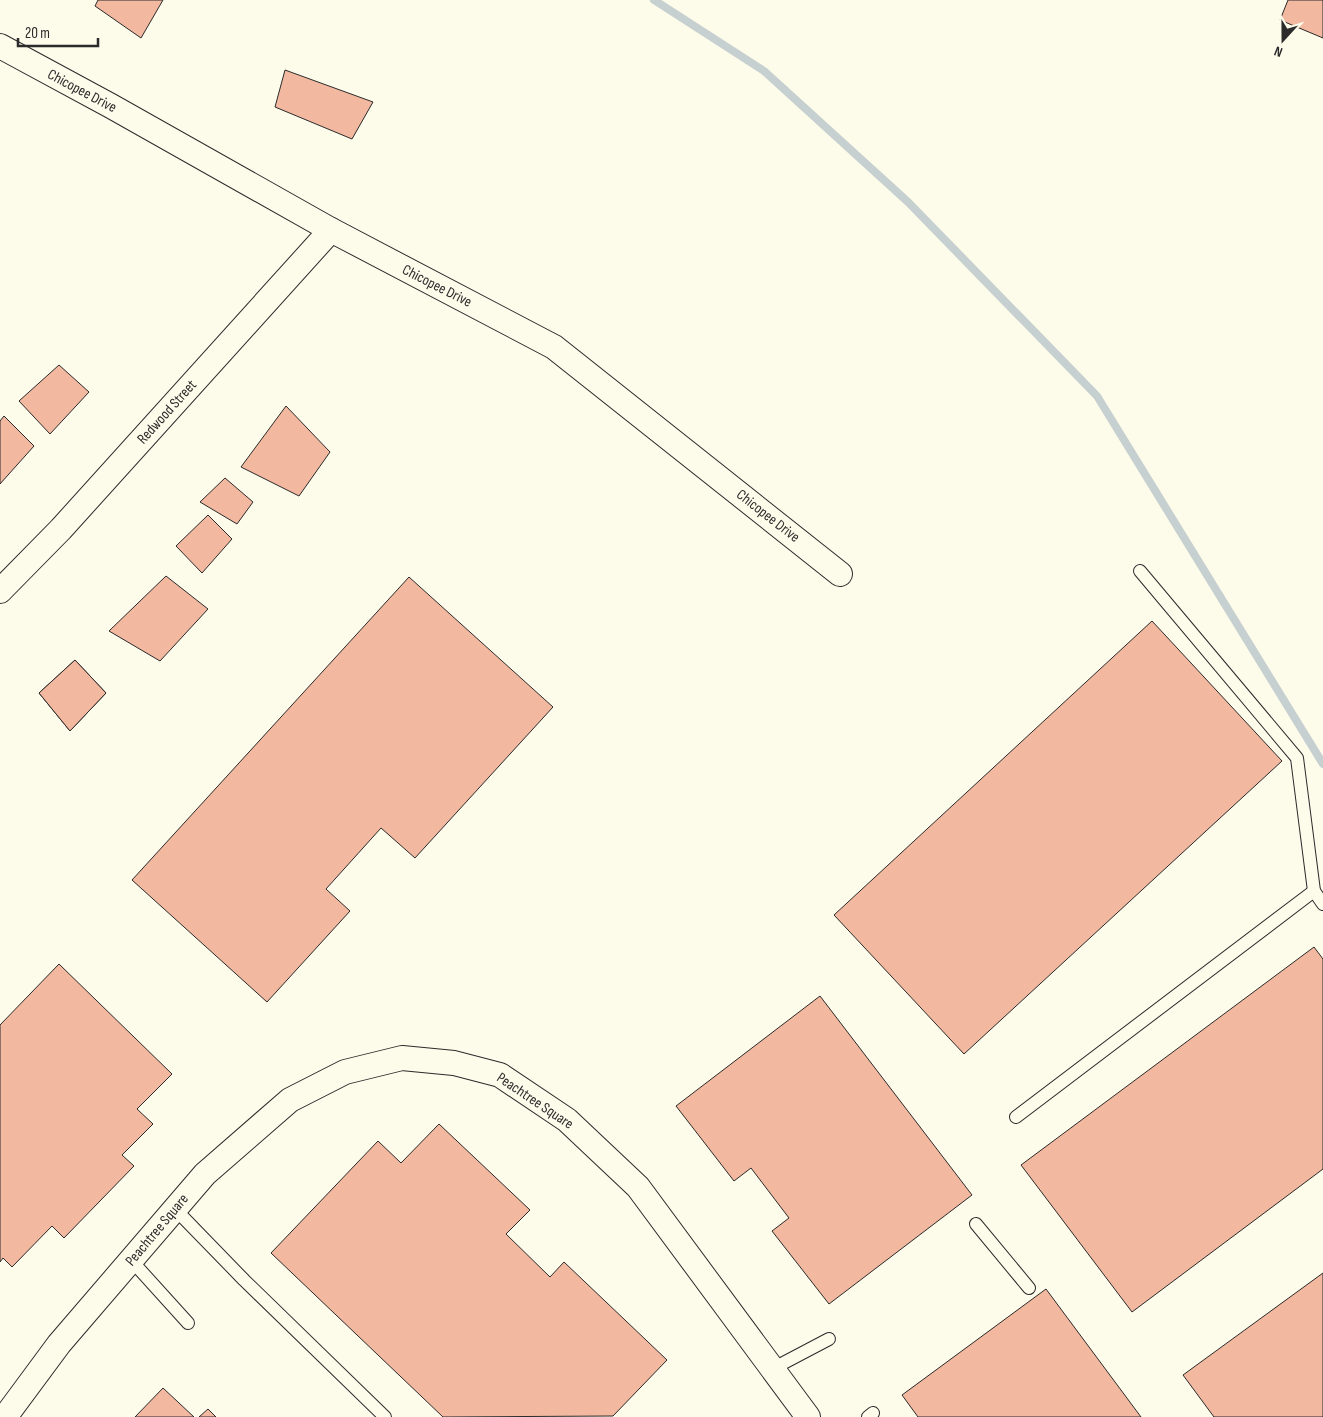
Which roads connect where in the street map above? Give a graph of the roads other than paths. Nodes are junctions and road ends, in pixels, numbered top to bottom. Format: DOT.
graph roads {
  1 [pos="0,46"];
  2 [pos="331,230"];
  3 [pos="1140,570"];
  4 [pos="840,574"];
  5 [pos="0,591"];
  6 [pos="1314,891"];
  7 [pos="1323,904"];
  8 [pos="1016,1117"];
  9 [pos="174,1209"];
  10 [pos="976,1224"];
  11 [pos="131,1260"];
  12 [pos="1029,1288"];
  13 [pos="188,1323"];
  14 [pos="829,1339"];
  15 [pos="772,1369"];
  16 [pos="5,1417"];
  17 [pos="385,1417"];
  18 [pos="808,1417"];
  1 -- 2 [label="street, Chicopee Drive"];
  2 -- 4 [label="street, Chicopee Drive"];
  2 -- 5 [label="street, Redwood Street"];
  3 -- 6 [label="lane"];
  6 -- 7 [label="lane"];
  6 -- 8 [label="lane"];
  9 -- 11 [label="street, Peachtree Square"];
  9 -- 15 [label="street, Peachtree Square"];
  9 -- 17 [label="lane"];
  10 -- 12 [label="lane"];
  11 -- 13 [label="lane"];
  11 -- 16 [label="street, Peachtree Square"];
  14 -- 15 [label="lane"];
  15 -- 18 [label="street, Peachtree Square"];
}
